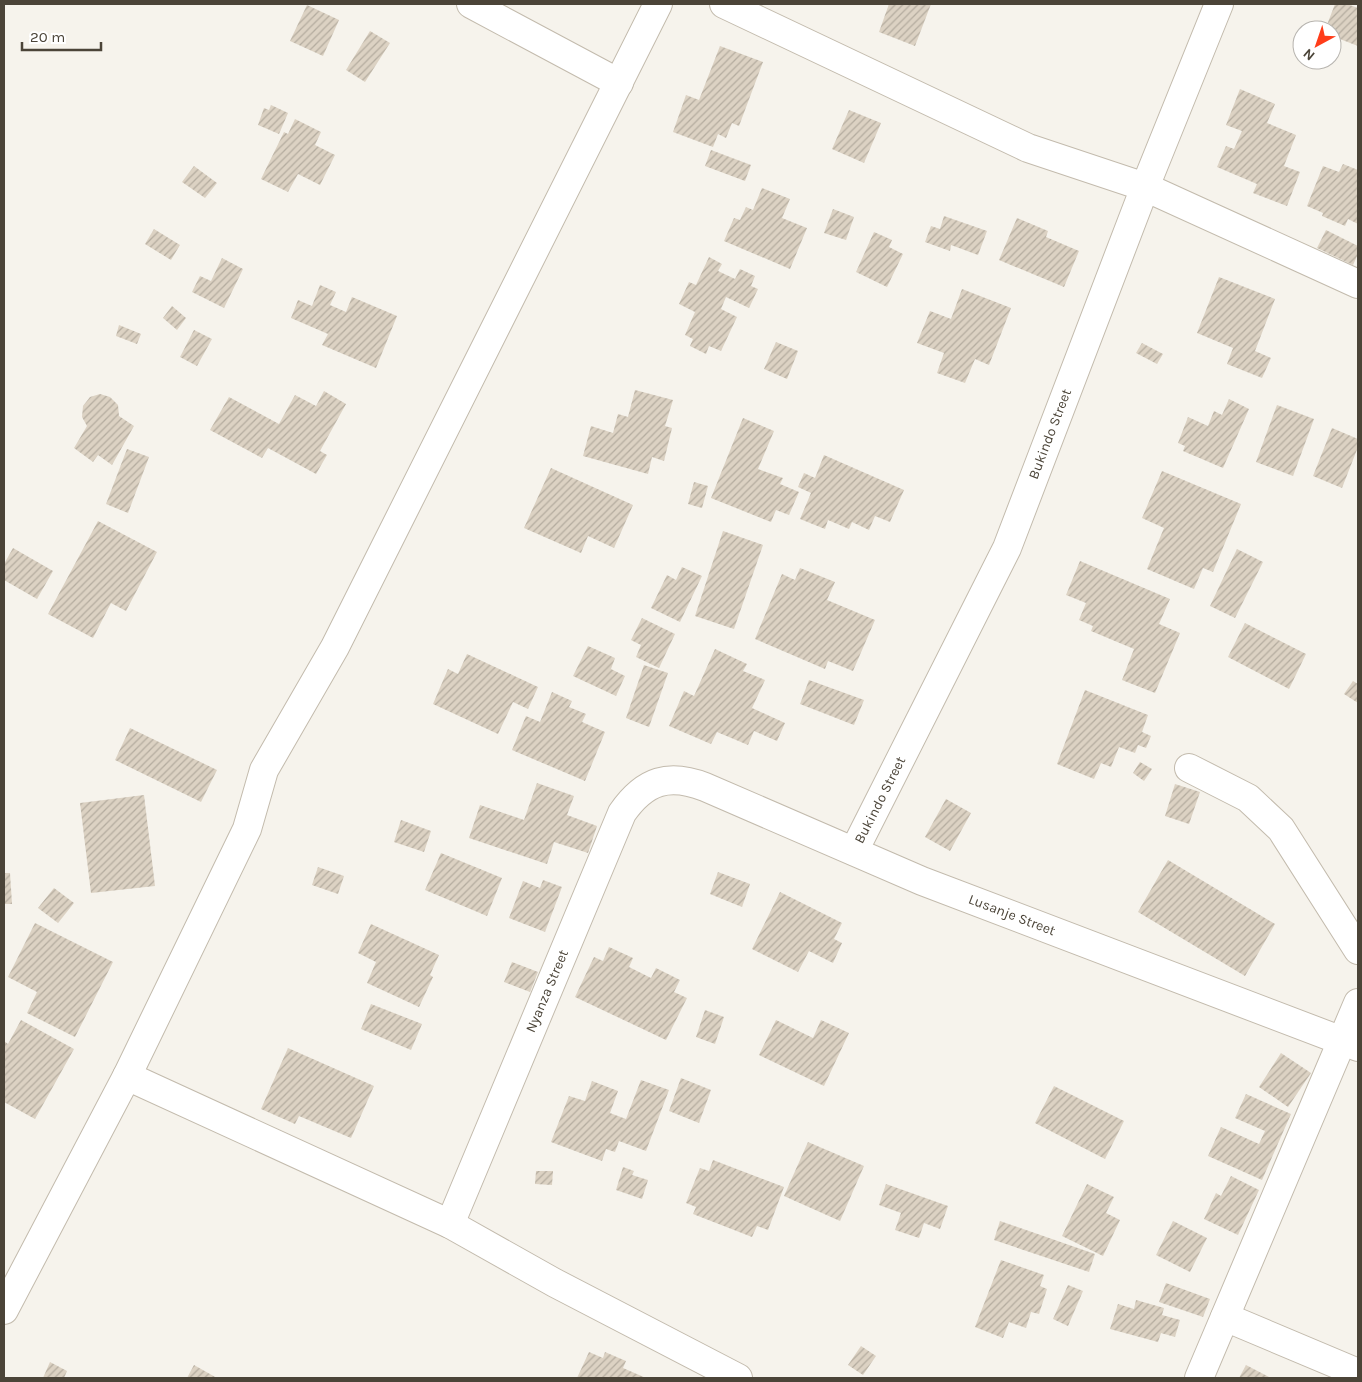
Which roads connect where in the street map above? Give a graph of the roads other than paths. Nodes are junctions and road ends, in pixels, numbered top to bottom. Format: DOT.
graph roads {
  1 [pos="470,4"];
  2 [pos="658,4"];
  3 [pos="724,4"];
  4 [pos="1219,4"];
  5 [pos="619,83"];
  6 [pos="1145,187"];
  7 [pos="1358,284"];
  8 [pos="1189,768"];
  9 [pos="668,780"];
  10 [pos="854,851"];
  11 [pos="1358,950"];
  12 [pos="1358,1003"];
  13 [pos="1350,1043"];
  14 [pos="127,1076"];
  15 [pos="450,1224"];
  16 [pos="4,1310"];
  17 [pos="1225,1317"];
  18 [pos="1358,1373"];
  19 [pos="738,1378"];
  20 [pos="1200,1378"];
  1 -- 5 [label="street"];
  2 -- 5 [label="street"];
  3 -- 6 [label="street"];
  4 -- 6 [label="street, Bukindo Street"];
  5 -- 14 [label="street"];
  6 -- 7 [label="street"];
  6 -- 10 [label="street, Bukindo Street"];
  8 -- 11 [label="street"];
  9 -- 10 [label="street, Lusanje Street"];
  9 -- 15 [label="street, Nyanza Street"];
  10 -- 13 [label="street, Lusanje Street"];
  12 -- 13 [label="street"];
  13 -- 17 [label="street"];
  14 -- 15 [label="street"];
  14 -- 16 [label="street"];
  15 -- 19 [label="street"];
  17 -- 18 [label="street"];
  17 -- 20 [label="street"];
}
